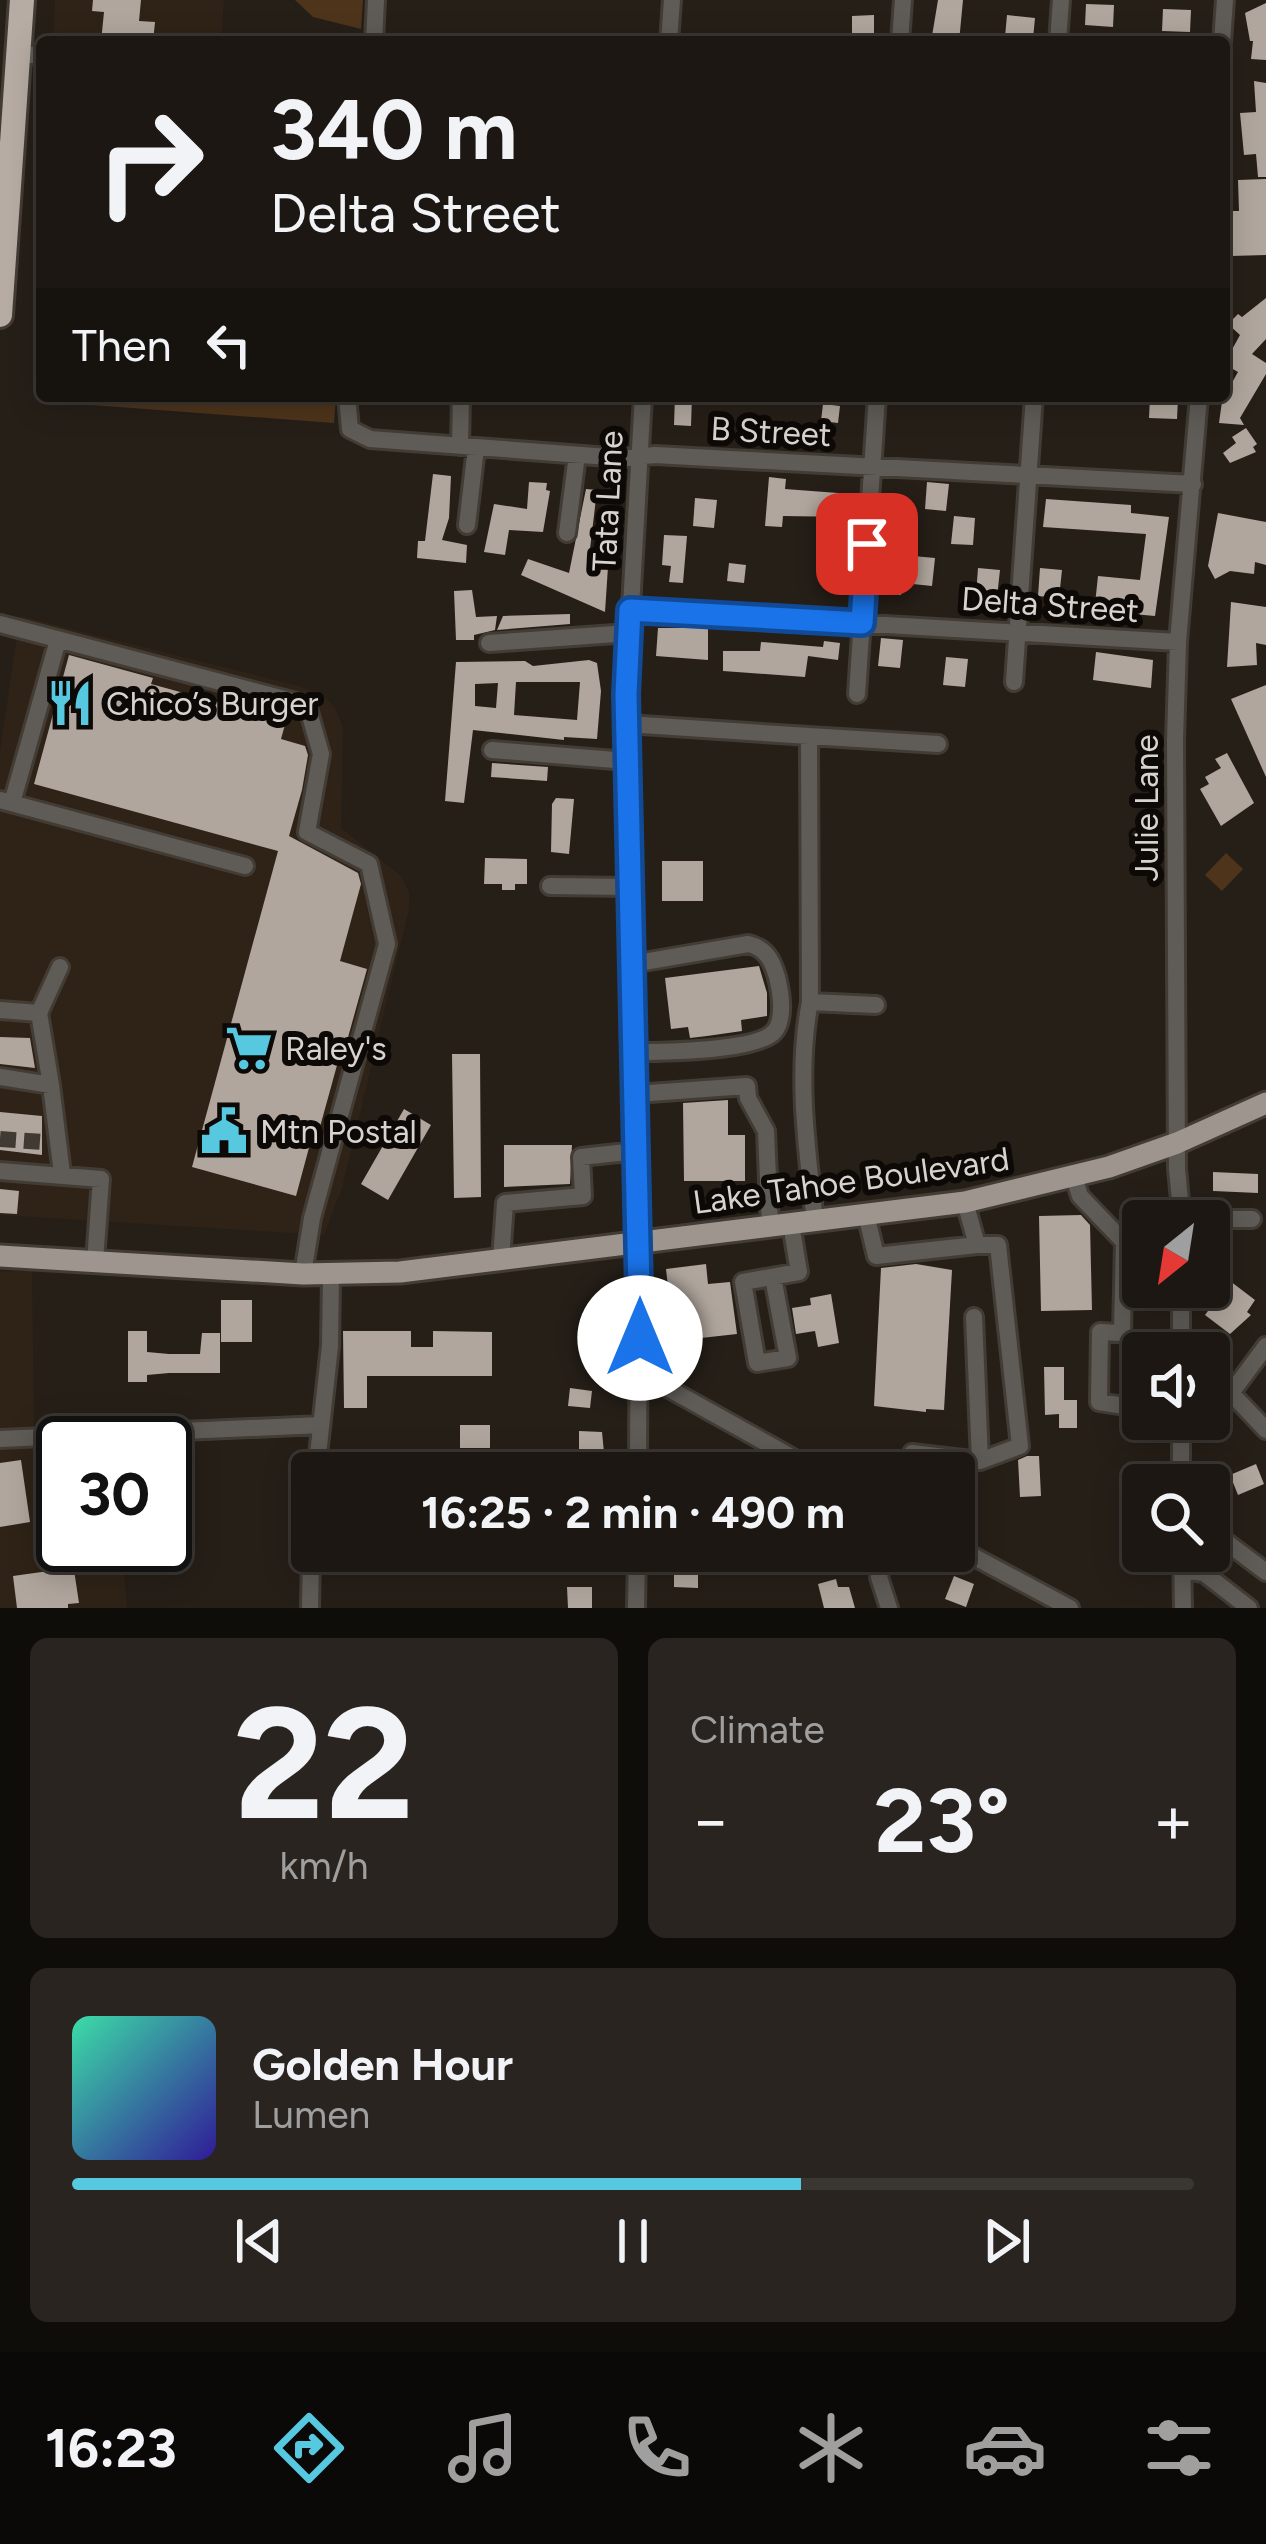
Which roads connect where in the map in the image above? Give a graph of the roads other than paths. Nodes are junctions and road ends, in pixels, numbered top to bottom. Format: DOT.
graph roads {
  1 [pos="22,0"];
  2 [pos="376,0"];
  3 [pos="672,0"];
  4 [pos="903,0"];
  5 [pos="1061,0"];
  6 [pos="1225,0"];
  7 [pos="374,36"];
  8 [pos="669,36"];
  9 [pos="900,36"];
  10 [pos="1058,36"];
  11 [pos="1222,36"];
  12 [pos="20,63"];
  13 [pos="0,299"];
  14 [pos="0,315"];
  15 [pos="348,402"];
  16 [pos="462,402"];
  17 [pos="644,402"];
  18 [pos="877,402"];
  19 [pos="1034,402"];
  20 [pos="1199,402"];
  21 [pos="468,447"];
  22 [pos="577,455"];
  23 [pos="639,457"];
  24 [pos="873,465"];
  25 [pos="1028,474"];
  26 [pos="1193,484"];
  27 [pos="467,525"];
  28 [pos="567,532"];
  29 [pos="630,610"];
  30 [pos="862,623"];
  31 [pos="0,625"];
  32 [pos="1017,631"];
  33 [pos="629,633"];
  34 [pos="58,640"];
  35 [pos="1178,642"];
  36 [pos="489,643"];
  37 [pos="1014,682"];
  38 [pos="857,694"];
  39 [pos="627,724"];
  40 [pos="809,736"];
  41 [pos="938,744"];
  42 [pos="492,750"];
  43 [pos="627,760"];
  44 [pos="6,801"];
  45 [pos="245,866"];
  46 [pos="550,886"];
  47 [pos="630,887"];
  48 [pos="632,964"];
  49 [pos="60,967"];
  50 [pos="810,1002"];
  51 [pos="876,1005"];
  52 [pos="0,1010"];
  53 [pos="39,1013"];
  54 [pos="634,1052"];
  55 [pos="0,1077"];
  56 [pos="51,1084"];
  57 [pos="635,1094"];
  58 [pos="1266,1102"];
  59 [pos="1178,1143"];
  60 [pos="637,1151"];
  61 [pos="0,1172"];
  62 [pos="62,1174"];
  63 [pos="1074,1177"];
  64 [pos="1181,1200"];
  65 [pos="965,1202"];
  66 [pos="866,1214"];
  67 [pos="1230,1219"];
  68 [pos="1252,1219"];
  69 [pos="815,1221"];
  70 [pos="781,1225"];
  71 [pos="639,1242"];
  72 [pos="977,1245"];
  73 [pos="0,1256"];
  74 [pos="501,1259"];
  75 [pos="95,1261"];
  76 [pos="303,1274"];
  77 [pos="331,1276"];
  78 [pos="773,1276"];
  79 [pos="974,1317"];
  80 [pos="1266,1346"];
  81 [pos="639,1372"];
  82 [pos="1232,1394"];
  83 [pos="1122,1406"];
  84 [pos="321,1424"];
  85 [pos="1266,1430"];
  86 [pos="0,1439"];
  87 [pos="318,1452"];
  88 [pos="638,1452"];
  89 [pos="782,1452"];
  90 [pos="975,1460"];
  91 [pos="980,1461"];
  92 [pos="1230,1545"];
  93 [pos="975,1557"];
  94 [pos="311,1572"];
  95 [pos="637,1572"];
  96 [pos="880,1572"];
  97 [pos="1182,1572"];
  98 [pos="1202,1572"];
  99 [pos="1266,1572"];
  100 [pos="310,1608"];
  101 [pos="636,1608"];
  102 [pos="889,1608"];
  103 [pos="1070,1608"];
  104 [pos="1183,1608"];
  105 [pos="1249,1608"];
  1 -- 12 [label="highway"];
  2 -- 7 [label="street"];
  3 -- 8 [label="street"];
  4 -- 9 [label="street"];
  5 -- 10 [label="street"];
  6 -- 11 [label="street"];
  12 -- 13 [label="highway"];
  13 -- 14 [label="highway"];
  15 -- 21 [label="street, B Street"];
  16 -- 21 [label="street"];
  17 -- 23 [label="street, Tata Lane"];
  18 -- 24 [label="street"];
  19 -- 25 [label="street"];
  20 -- 26 [label="street, Julie Lane"];
  21 -- 22 [label="street, B Street"];
  21 -- 27 [label="street"];
  22 -- 23 [label="street, B Street"];
  22 -- 28 [label="street"];
  23 -- 24 [label="street, B Street"];
  23 -- 29 [label="street, Tata Lane"];
  24 -- 25 [label="street, B Street"];
  24 -- 30 [label="street"];
  25 -- 26 [label="street, B Street"];
  25 -- 32 [label="street"];
  26 -- 35 [label="street, Julie Lane"];
  29 -- 30 [label="street, Delta Street"];
  29 -- 33 [label="street, Tata Lane"];
  30 -- 32 [label="street, Delta Street"];
  30 -- 38 [label="street"];
  31 -- 34 [label="street"];
  32 -- 35 [label="street, Delta Street"];
  32 -- 37 [label="street"];
  33 -- 36 [label="street"];
  33 -- 39 [label="street, Tata Lane"];
  34 -- 44 [label="street"];
  34 -- 76 [label="street"];
  35 -- 59 [label="street, Julie Lane"];
  39 -- 40 [label="street"];
  39 -- 43 [label="street, Tata Lane"];
  40 -- 41 [label="street"];
  40 -- 50 [label="street"];
  42 -- 43 [label="street"];
  43 -- 47 [label="street, Tata Lane"];
  44 -- 45 [label="street"];
  46 -- 47 [label="street"];
  47 -- 48 [label="street, Tata Lane"];
  48 -- 54 [label="street, Tata Lane"];
  48 -- 54 [label="street"];
  49 -- 53 [label="street"];
  50 -- 51 [label="street"];
  50 -- 69 [label="street"];
  52 -- 53 [label="street"];
  53 -- 56 [label="street"];
  54 -- 57 [label="street, Tata Lane"];
  55 -- 56 [label="street"];
  56 -- 62 [label="street"];
  57 -- 60 [label="street, Tata Lane"];
  57 -- 70 [label="street"];
  58 -- 59 [label="main road, Lake Tahoe Boulevard"];
  59 -- 63 [label="main road, Lake Tahoe Boulevard"];
  59 -- 64 [label="street, Julie Lane"];
  60 -- 71 [label="street, Tata Lane"];
  60 -- 74 [label="street"];
  61 -- 62 [label="street"];
  62 -- 75 [label="street"];
  63 -- 65 [label="main road, Lake Tahoe Boulevard"];
  63 -- 83 [label="street"];
  65 -- 66 [label="main road, Lake Tahoe Boulevard"];
  65 -- 72 [label="street"];
  66 -- 69 [label="main road, Lake Tahoe Boulevard"];
  66 -- 72 [label="street"];
  67 -- 68 [label="street"];
  69 -- 70 [label="main road, Lake Tahoe Boulevard"];
  70 -- 71 [label="main road, Lake Tahoe Boulevard"];
  70 -- 78 [label="street"];
  71 -- 74 [label="main road, Lake Tahoe Boulevard"];
  71 -- 81 [label="street, Tata Lane"];
  72 -- 91 [label="street"];
  73 -- 75 [label="main road, Lake Tahoe Boulevard"];
  74 -- 77 [label="main road, Lake Tahoe Boulevard"];
  75 -- 76 [label="main road, Lake Tahoe Boulevard"];
  76 -- 77 [label="main road, Lake Tahoe Boulevard"];
  77 -- 84 [label="street"];
  78 -- 78 [label="street"];
  79 -- 91 [label="street"];
  80 -- 82 [label="street"];
  81 -- 88 [label="street, Tata Lane"];
  81 -- 89 [label="street"];
  82 -- 85 [label="street"];
  84 -- 86 [label="street"];
  84 -- 87 [label="street"];
  90 -- 91 [label="street"];
  92 -- 99 [label="street"];
  93 -- 103 [label="street"];
  94 -- 100 [label="street"];
  95 -- 101 [label="street"];
  96 -- 102 [label="street"];
  97 -- 104 [label="street"];
  98 -- 105 [label="street"];
}
